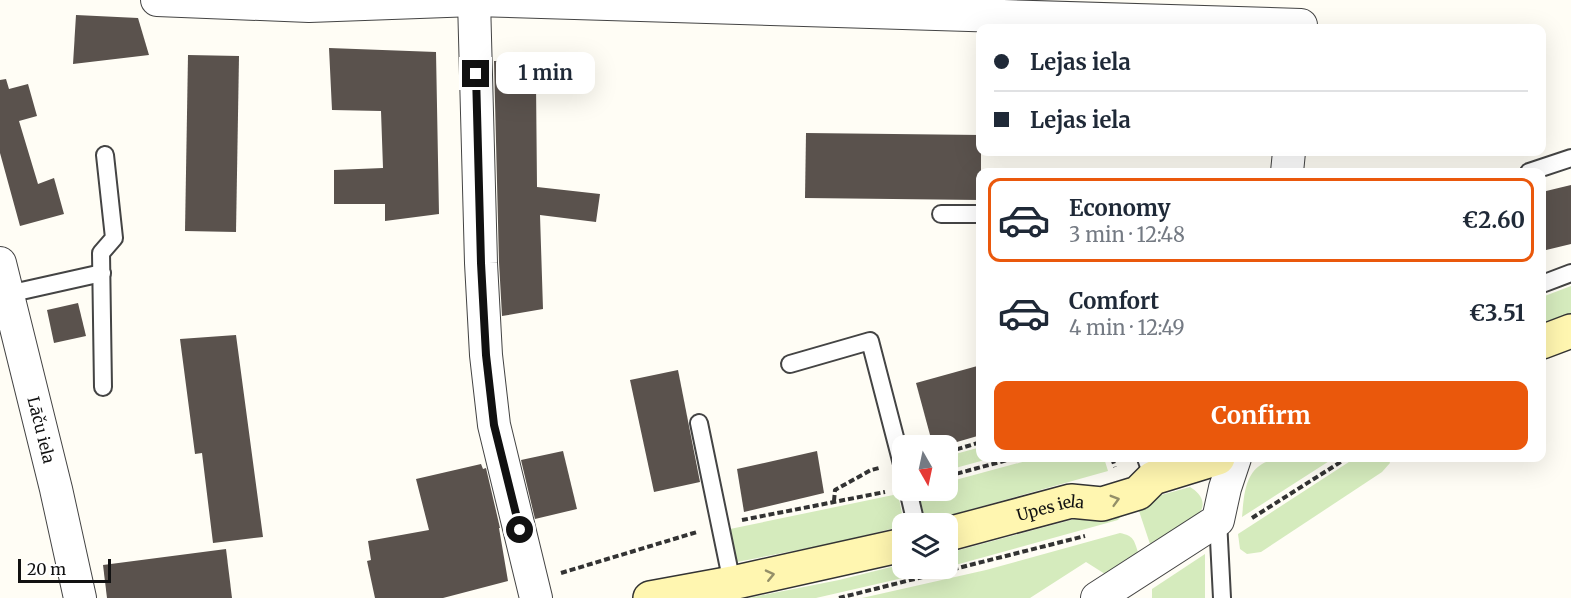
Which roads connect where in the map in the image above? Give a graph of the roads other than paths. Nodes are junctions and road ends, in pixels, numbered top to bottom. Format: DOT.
graph roads {
  1 [pos="157,0"];
  2 [pos="474,0"];
  3 [pos="192,1"];
  4 [pos="968,7"];
  5 [pos="1301,18"];
  6 [pos="105,155"];
  7 [pos="1571,158"];
  8 [pos="1541,168"];
  9 [pos="941,214"];
  10 [pos="976,214"];
  11 [pos="0,263"];
  12 [pos="102,273"];
  13 [pos="1571,273"];
  14 [pos="1546,282"];
  15 [pos="8,294"];
  16 [pos="1571,331"];
  17 [pos="1546,340"];
  18 [pos="790,364"];
  19 [pos="103,387"];
  20 [pos="699,423"];
  21 [pos="894,435"];
  22 [pos="1191,462"];
  23 [pos="1234,462"];
  24 [pos="1150,468"];
  25 [pos="1218,520"];
  26 [pos="958,531"];
  27 [pos="892,547"];
  28 [pos="732,583"];
  29 [pos="80,598"];
  30 [pos="536,598"];
  31 [pos="650,598"];
  32 [pos="1097,598"];
  33 [pos="1221,598"];
  1 -- 3 [label="street"];
  2 -- 3 [label="street"];
  2 -- 4 [label="street"];
  2 -- 30 [label="street"];
  4 -- 5 [label="street"];
  6 -- 12 [label="lane"];
  7 -- 8 [label="lane"];
  9 -- 10 [label="lane"];
  11 -- 15 [label="street, Lāču iela"];
  12 -- 15 [label="lane"];
  12 -- 19 [label="lane"];
  13 -- 14 [label="lane"];
  15 -- 29 [label="street, Lāču iela"];
  16 -- 17 [label="street"];
  18 -- 21 [label="lane"];
  20 -- 28 [label="lane"];
  22 -- 24 [label="street, Upes iela"];
  23 -- 25 [label="street"];
  26 -- 24 [label="street, Upes iela, one-way"];
  25 -- 32 [label="street"];
  25 -- 33 [label="lane"];
  28 -- 27 [label="street, one-way"];
  28 -- 31 [label="street"];
}
